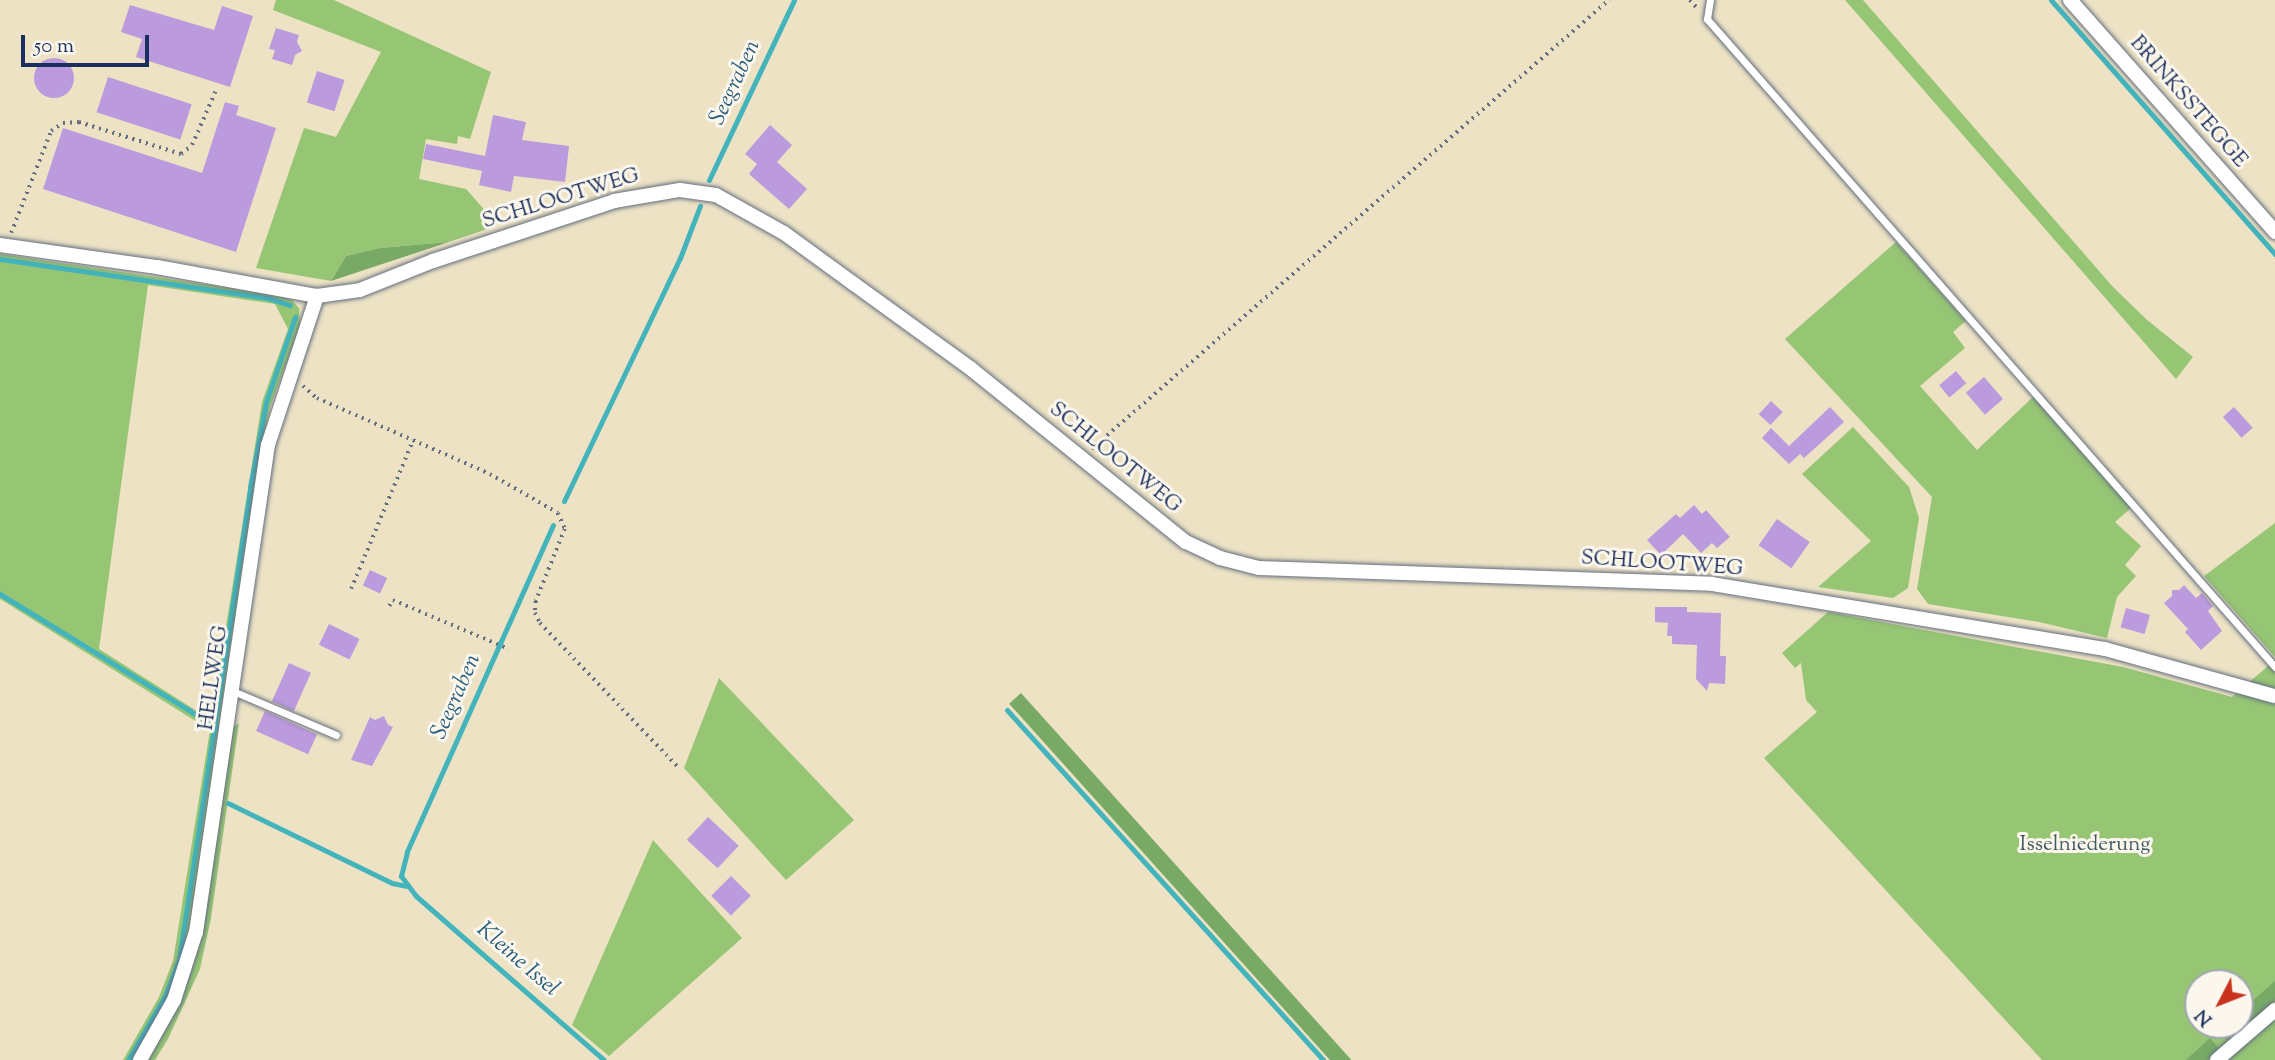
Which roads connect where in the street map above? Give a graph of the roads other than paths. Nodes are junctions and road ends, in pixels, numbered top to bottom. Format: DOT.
graph roads {
  1 [pos="1710,0"];
  2 [pos="2070,0"];
  3 [pos="2275,232"];
  4 [pos="3,245"];
  5 [pos="317,296"];
  6 [pos="2275,667"];
  7 [pos="233,691"];
  8 [pos="2275,696"];
  9 [pos="336,735"];
  10 [pos="2275,1010"];
  11 [pos="140,1060"];
  12 [pos="2217,1060"];
  1 -- 6 [label="lane"];
  2 -- 3 [label="street, BRINKSSTEGGE"];
  4 -- 5 [label="street, SCHLOOTWEG"];
  5 -- 7 [label="street, HELLWEG"];
  5 -- 8 [label="street, SCHLOOTWEG"];
  7 -- 9 [label="lane"];
  7 -- 11 [label="street, HELLWEG"];
  10 -- 12 [label="street"];
}
